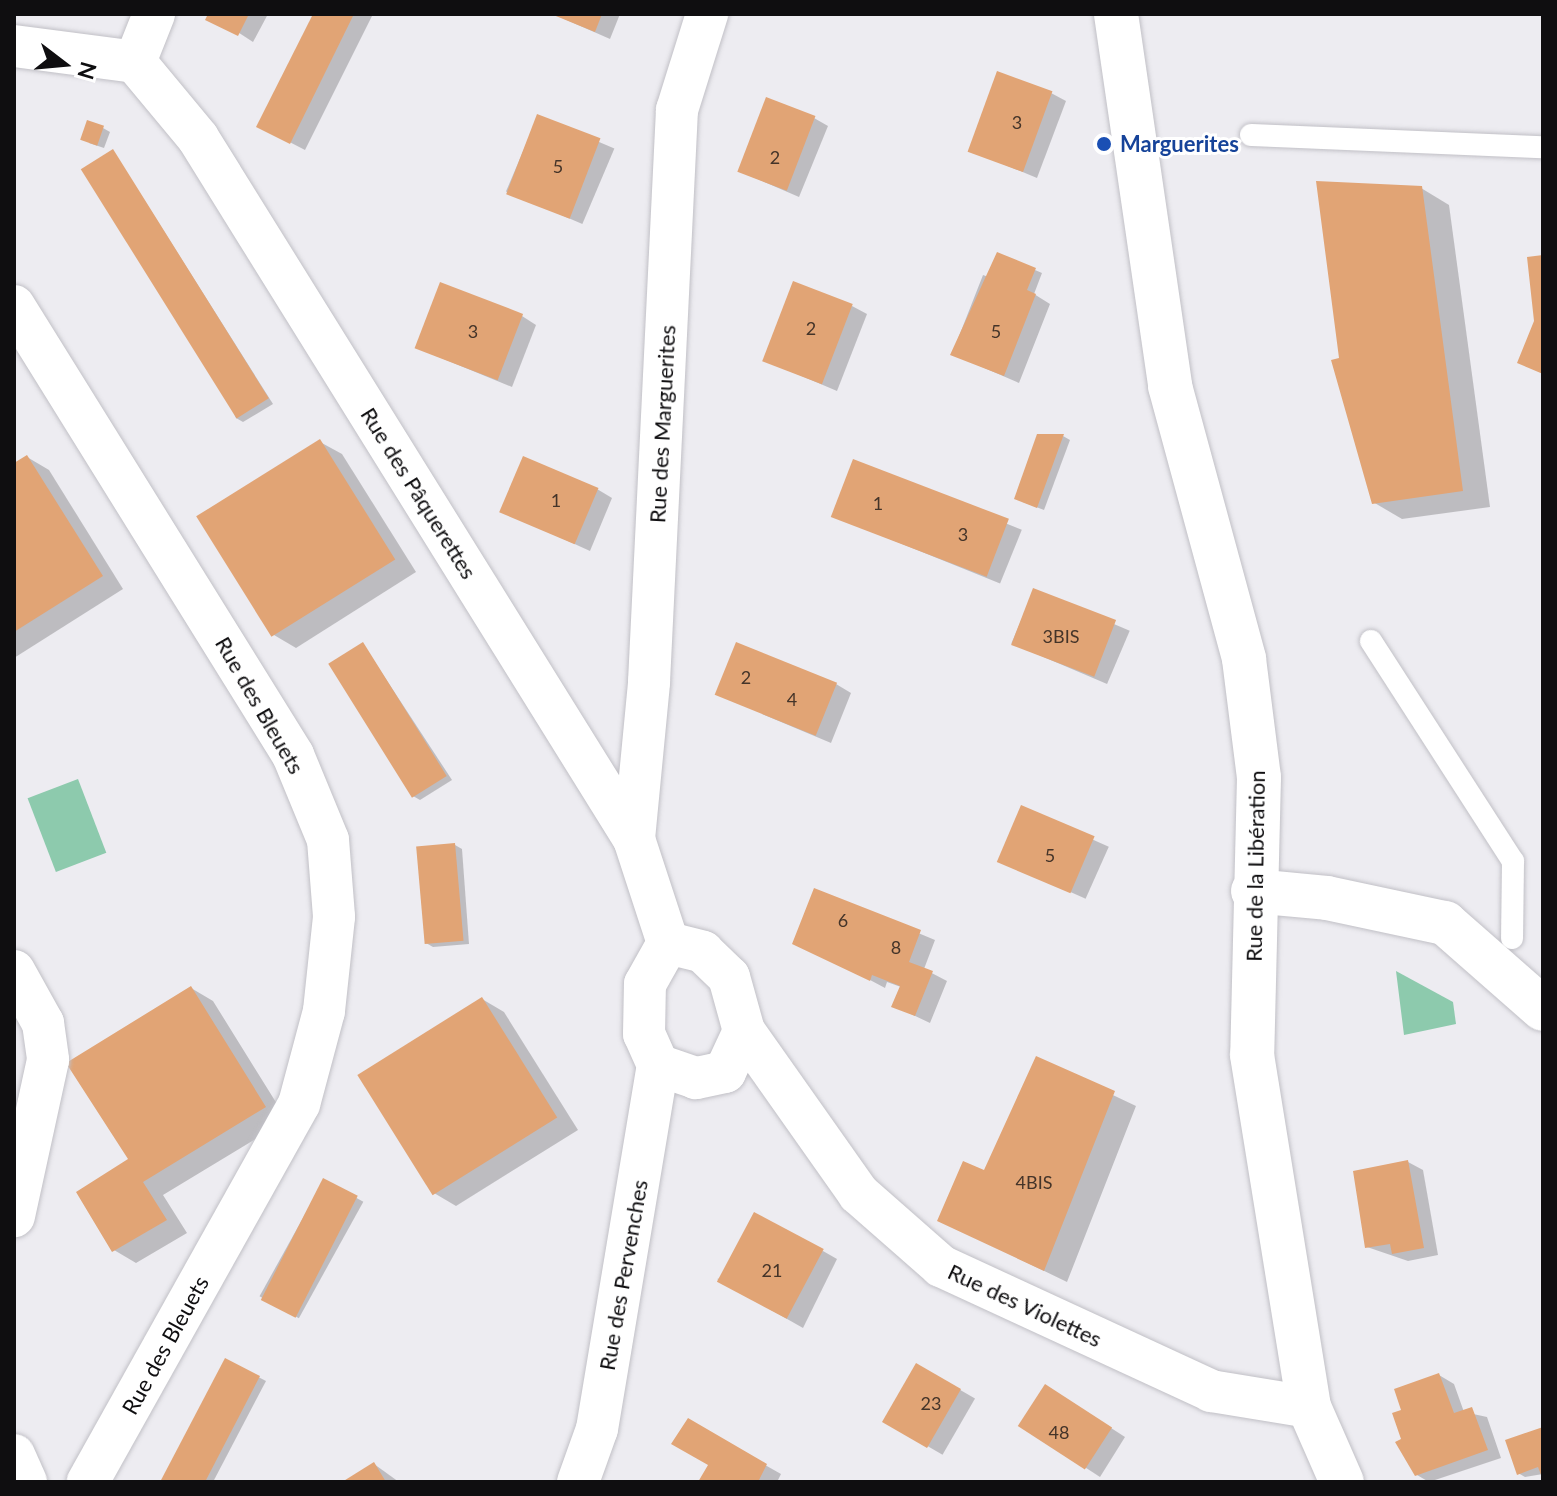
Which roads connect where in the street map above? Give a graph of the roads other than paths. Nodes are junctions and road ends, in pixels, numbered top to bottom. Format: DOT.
graph roads {
  1 [pos="154,14"];
  2 [pos="707,14"];
  3 [pos="1116,14"];
  4 [pos="14,46"];
  5 [pos="135,62"];
  6 [pos="1251,135"];
  7 [pos="1543,147"];
  8 [pos="14,306"];
  9 [pos="1371,641"];
  10 [pos="634,839"];
  11 [pos="1253,891"];
  12 [pos="1512,938"];
  13 [pos="668,943"];
  14 [pos="14,971"];
  15 [pos="1543,1009"];
  16 [pos="744,1031"];
  17 [pos="658,1065"];
  18 [pos="14,1216"];
  19 [pos="1309,1407"];
  20 [pos="14,1455"];
  21 [pos="26,1482"];
  22 [pos="88,1482"];
  23 [pos="578,1482"];
  24 [pos="1342,1482"];
  1 -- 5 [label="street"];
  2 -- 10 [label="street, Rue des Marguerites"];
  3 -- 11 [label="street, Rue de la Libération"];
  4 -- 5 [label="street"];
  5 -- 10 [label="street, Rue des Pâquerettes"];
  6 -- 7 [label="lane"];
  8 -- 22 [label="street, Rue des Bleuets"];
  9 -- 12 [label="lane"];
  10 -- 13 [label="street, Rue des Pâquerettes"];
  11 -- 15 [label="street"];
  11 -- 19 [label="street, Rue de la Libération"];
  13 -- 16 [label="street"];
  13 -- 17 [label="street"];
  14 -- 18 [label="street"];
  16 -- 17 [label="street"];
  16 -- 19 [label="street, Rue des Violettes"];
  17 -- 23 [label="street, Rue des Pervenches"];
  19 -- 24 [label="street, Rue de la Libération"];
  20 -- 21 [label="street"];
}
